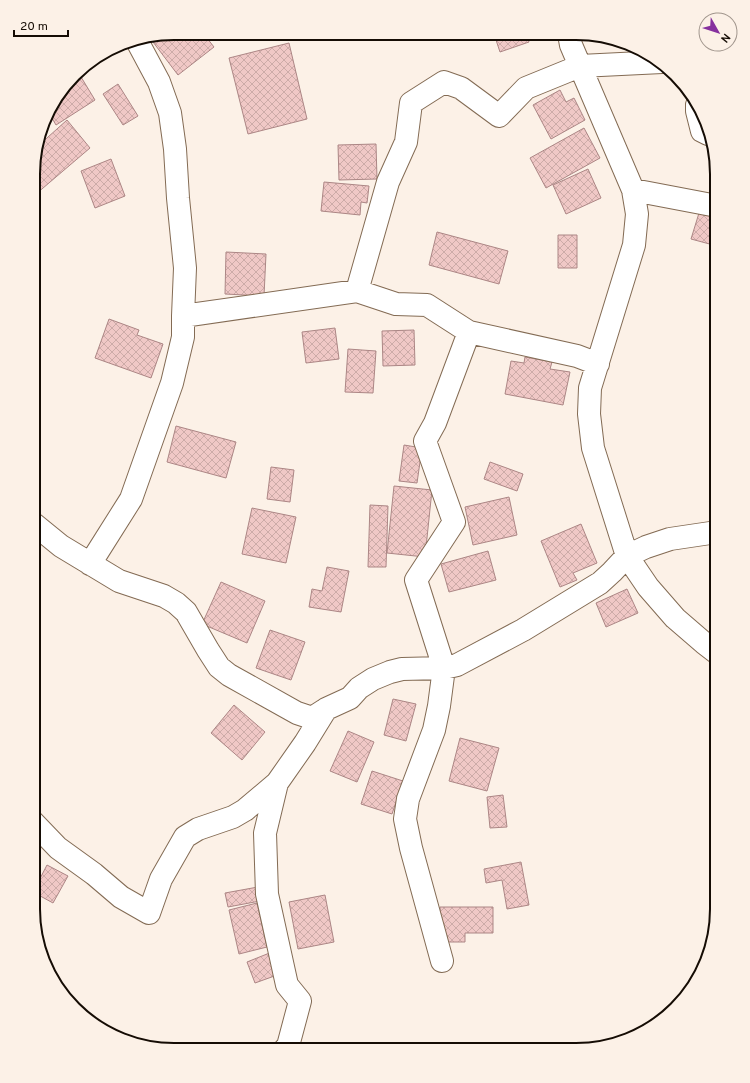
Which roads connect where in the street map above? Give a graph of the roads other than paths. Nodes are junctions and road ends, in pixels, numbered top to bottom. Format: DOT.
graph roads {
  1 [pos="570,40"];
  2 [pos="139,45"];
  3 [pos="650,63"];
  4 [pos="580,66"];
  5 [pos="633,190"];
  6 [pos="710,205"];
  7 [pos="357,291"];
  8 [pos="183,316"];
  9 [pos="469,332"];
  10 [pos="598,364"];
  11 [pos="40,529"];
  12 [pos="710,533"];
  13 [pos="627,556"];
  14 [pos="90,564"];
  15 [pos="710,648"];
  16 [pos="444,668"];
  17 [pos="326,709"];
  18 [pos="277,783"];
  19 [pos="40,829"];
  20 [pos="442,961"];
  21 [pos="289,1043"];
  1 -- 4 [label="street"];
  2 -- 8 [label="street"];
  3 -- 4 [label="street"];
  4 -- 5 [label="street"];
  4 -- 7 [label="street"];
  5 -- 6 [label="street"];
  5 -- 10 [label="street"];
  7 -- 8 [label="street"];
  7 -- 9 [label="street"];
  8 -- 14 [label="street"];
  9 -- 10 [label="street"];
  9 -- 16 [label="street"];
  10 -- 13 [label="street"];
  11 -- 14 [label="street"];
  12 -- 13 [label="street"];
  13 -- 15 [label="street"];
  13 -- 16 [label="street"];
  14 -- 17 [label="street"];
  16 -- 17 [label="street"];
  16 -- 20 [label="street"];
  17 -- 18 [label="street"];
  18 -- 19 [label="street"];
  18 -- 21 [label="street"];
}
